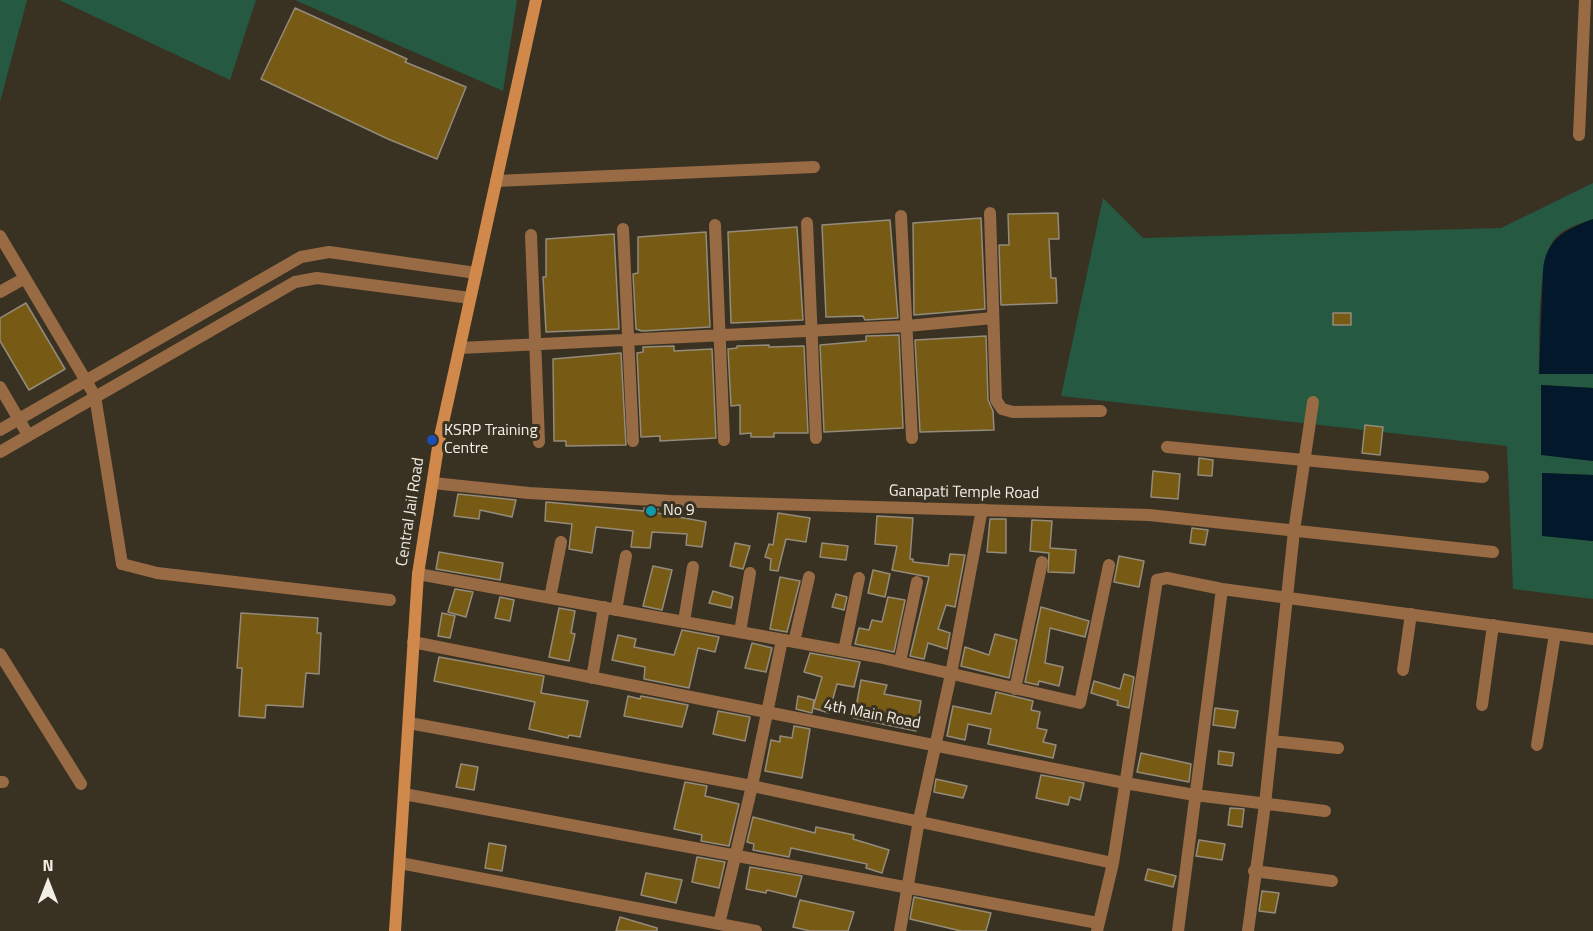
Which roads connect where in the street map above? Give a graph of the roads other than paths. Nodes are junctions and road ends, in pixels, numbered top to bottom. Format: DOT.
graph roads {
  1 [pos="536,0"];
  2 [pos="1586,0"];
  3 [pos="1579,135"];
  4 [pos="814,167"];
  5 [pos="496,181"];
  6 [pos="990,213"];
  7 [pos="901,216"];
  8 [pos="807,223"];
  9 [pos="715,225"];
  10 [pos="623,229"];
  11 [pos="531,235"];
  12 [pos="0,236"];
  13 [pos="314,255"];
  14 [pos="476,273"];
  15 [pos="25,278"];
  16 [pos="317,278"];
  17 [pos="0,292"];
  18 [pos="470,298"];
  19 [pos="993,318"];
  20 [pos="907,326"];
  21 [pos="810,330"];
  22 [pos="719,335"];
  23 [pos="630,339"];
  24 [pos="534,344"];
  25 [pos="459,348"];
  26 [pos="84,380"];
  27 [pos="0,387"];
  28 [pos="95,396"];
  29 [pos="1313,402"];
  30 [pos="1101,411"];
  31 [pos="19,420"];
  32 [pos="0,430"];
  33 [pos="28,435"];
  34 [pos="816,438"];
  35 [pos="912,438"];
  36 [pos="724,440"];
  37 [pos="633,441"];
  38 [pos="539,442"];
  39 [pos="1167,447"];
  40 [pos="0,452"];
  41 [pos="1304,461"];
  42 [pos="1483,477"];
  43 [pos="433,483"];
  44 [pos="982,509"];
  45 [pos="1294,531"];
  46 [pos="561,542"];
  47 [pos="1493,552"];
  48 [pos="626,556"];
  49 [pos="1042,562"];
  50 [pos="1109,565"];
  51 [pos="693,567"];
  52 [pos="750,573"];
  53 [pos="418,574"];
  54 [pos="808,577"];
  55 [pos="859,578"];
  56 [pos="917,582"];
  57 [pos="1222,589"];
  58 [pos="550,597"];
  59 [pos="1288,598"];
  60 [pos="390,600"];
  61 [pos="610,608"];
  62 [pos="1411,614"];
  63 [pos="684,621"];
  64 [pos="1493,625"];
  65 [pos="740,632"];
  66 [pos="1555,634"];
  67 [pos="1593,639"];
  68 [pos="788,641"];
  69 [pos="413,642"];
  70 [pos="844,651"];
  71 [pos="0,654"];
  72 [pos="900,662"];
  73 [pos="1402,670"];
  74 [pos="951,674"];
  75 [pos="591,678"];
  76 [pos="1015,689"];
  77 [pos="1482,705"];
  78 [pos="766,711"];
  79 [pos="409,723"];
  80 [pos="1272,741"];
  81 [pos="934,744"];
  82 [pos="1537,745"];
  83 [pos="1338,748"];
  84 [pos="1125,783"];
  85 [pos="81,784"];
  86 [pos="752,786"];
  87 [pos="404,794"];
  88 [pos="1195,795"];
  89 [pos="1265,804"];
  90 [pos="1325,811"];
  91 [pos="919,820"];
  92 [pos="735,856"];
  93 [pos="400,863"];
  94 [pos="1113,863"];
  95 [pos="1254,871"];
  96 [pos="1332,881"];
  97 [pos="906,888"];
  98 [pos="719,924"];
  99 [pos="1098,927"];
  100 [pos="395,931"];
  101 [pos="756,931"];
  102 [pos="900,931"];
  103 [pos="1178,931"];
  104 [pos="1248,931"];
  1 -- 5 [label="main road, Central Jail Road"];
  2 -- 3 [label="street"];
  4 -- 5 [label="street"];
  5 -- 14 [label="main road, Central Jail Road"];
  6 -- 19 [label="street"];
  7 -- 20 [label="street"];
  8 -- 21 [label="street"];
  9 -- 22 [label="street"];
  10 -- 23 [label="street"];
  11 -- 24 [label="street"];
  12 -- 15 [label="street"];
  13 -- 14 [label="street"];
  13 -- 16 [label="street"];
  13 -- 26 [label="street"];
  14 -- 18 [label="main road, Central Jail Road"];
  15 -- 17 [label="street"];
  15 -- 26 [label="street"];
  16 -- 18 [label="street"];
  16 -- 28 [label="street"];
  18 -- 25 [label="main road, Central Jail Road"];
  19 -- 20 [label="street"];
  19 -- 30 [label="street"];
  20 -- 21 [label="street"];
  20 -- 35 [label="street"];
  21 -- 22 [label="street"];
  21 -- 34 [label="street"];
  22 -- 23 [label="street"];
  22 -- 36 [label="street"];
  23 -- 24 [label="street"];
  23 -- 37 [label="street"];
  24 -- 25 [label="street"];
  24 -- 38 [label="street"];
  25 -- 43 [label="main road, Central Jail Road"];
  26 -- 28 [label="street"];
  26 -- 31 [label="street"];
  27 -- 31 [label="street"];
  28 -- 33 [label="street"];
  28 -- 60 [label="street"];
  29 -- 41 [label="street"];
  31 -- 32 [label="street"];
  31 -- 33 [label="street"];
  33 -- 40 [label="street"];
  39 -- 41 [label="street"];
  41 -- 42 [label="street"];
  41 -- 45 [label="street"];
  43 -- 44 [label="street, Ganapati Temple Road"];
  43 -- 53 [label="main road, Central Jail Road"];
  44 -- 45 [label="street, Ganapati Temple Road"];
  44 -- 74 [label="street"];
  45 -- 47 [label="street, Ganapati Temple Road"];
  45 -- 59 [label="street"];
  46 -- 58 [label="street"];
  48 -- 61 [label="street"];
  49 -- 76 [label="street"];
  50 -- 76 [label="street"];
  51 -- 63 [label="street"];
  52 -- 65 [label="street"];
  53 -- 58 [label="street"];
  53 -- 69 [label="main road, Central Jail Road"];
  54 -- 68 [label="street"];
  55 -- 70 [label="street"];
  56 -- 72 [label="street"];
  57 -- 59 [label="street"];
  57 -- 84 [label="street"];
  57 -- 88 [label="street"];
  58 -- 61 [label="street"];
  59 -- 62 [label="street"];
  59 -- 80 [label="street"];
  61 -- 63 [label="street"];
  61 -- 75 [label="street"];
  62 -- 64 [label="street"];
  62 -- 73 [label="street"];
  63 -- 65 [label="street"];
  64 -- 66 [label="street"];
  64 -- 77 [label="street"];
  65 -- 68 [label="street"];
  66 -- 67 [label="street"];
  66 -- 82 [label="street"];
  68 -- 70 [label="street"];
  68 -- 78 [label="street"];
  69 -- 75 [label="street, 4th Main Road"];
  69 -- 79 [label="main road, Central Jail Road"];
  70 -- 72 [label="street"];
  71 -- 85 [label="street"];
  72 -- 74 [label="street"];
  74 -- 76 [label="street"];
  74 -- 81 [label="street"];
  75 -- 78 [label="street, 4th Main Road"];
  78 -- 81 [label="street, 4th Main Road"];
  78 -- 86 [label="street"];
  79 -- 86 [label="street"];
  79 -- 87 [label="main road, Central Jail Road"];
  80 -- 83 [label="street"];
  80 -- 89 [label="street"];
  81 -- 84 [label="street, 4th Main Road"];
  81 -- 91 [label="street"];
  84 -- 88 [label="street, 4th Main Road"];
  84 -- 94 [label="street"];
  86 -- 91 [label="street"];
  86 -- 92 [label="street"];
  87 -- 92 [label="street"];
  87 -- 93 [label="main road, Central Jail Road"];
  88 -- 89 [label="street, 4th Main Road"];
  88 -- 103 [label="street"];
  89 -- 90 [label="street, 4th Main Road"];
  89 -- 95 [label="street"];
  91 -- 94 [label="street"];
  91 -- 97 [label="street"];
  92 -- 97 [label="street"];
  92 -- 98 [label="street"];
  93 -- 98 [label="street"];
  93 -- 100 [label="main road, Central Jail Road"];
  94 -- 99 [label="street"];
  95 -- 96 [label="street"];
  95 -- 104 [label="street"];
  97 -- 99 [label="street"];
  97 -- 102 [label="street"];
  98 -- 101 [label="street"];
}
